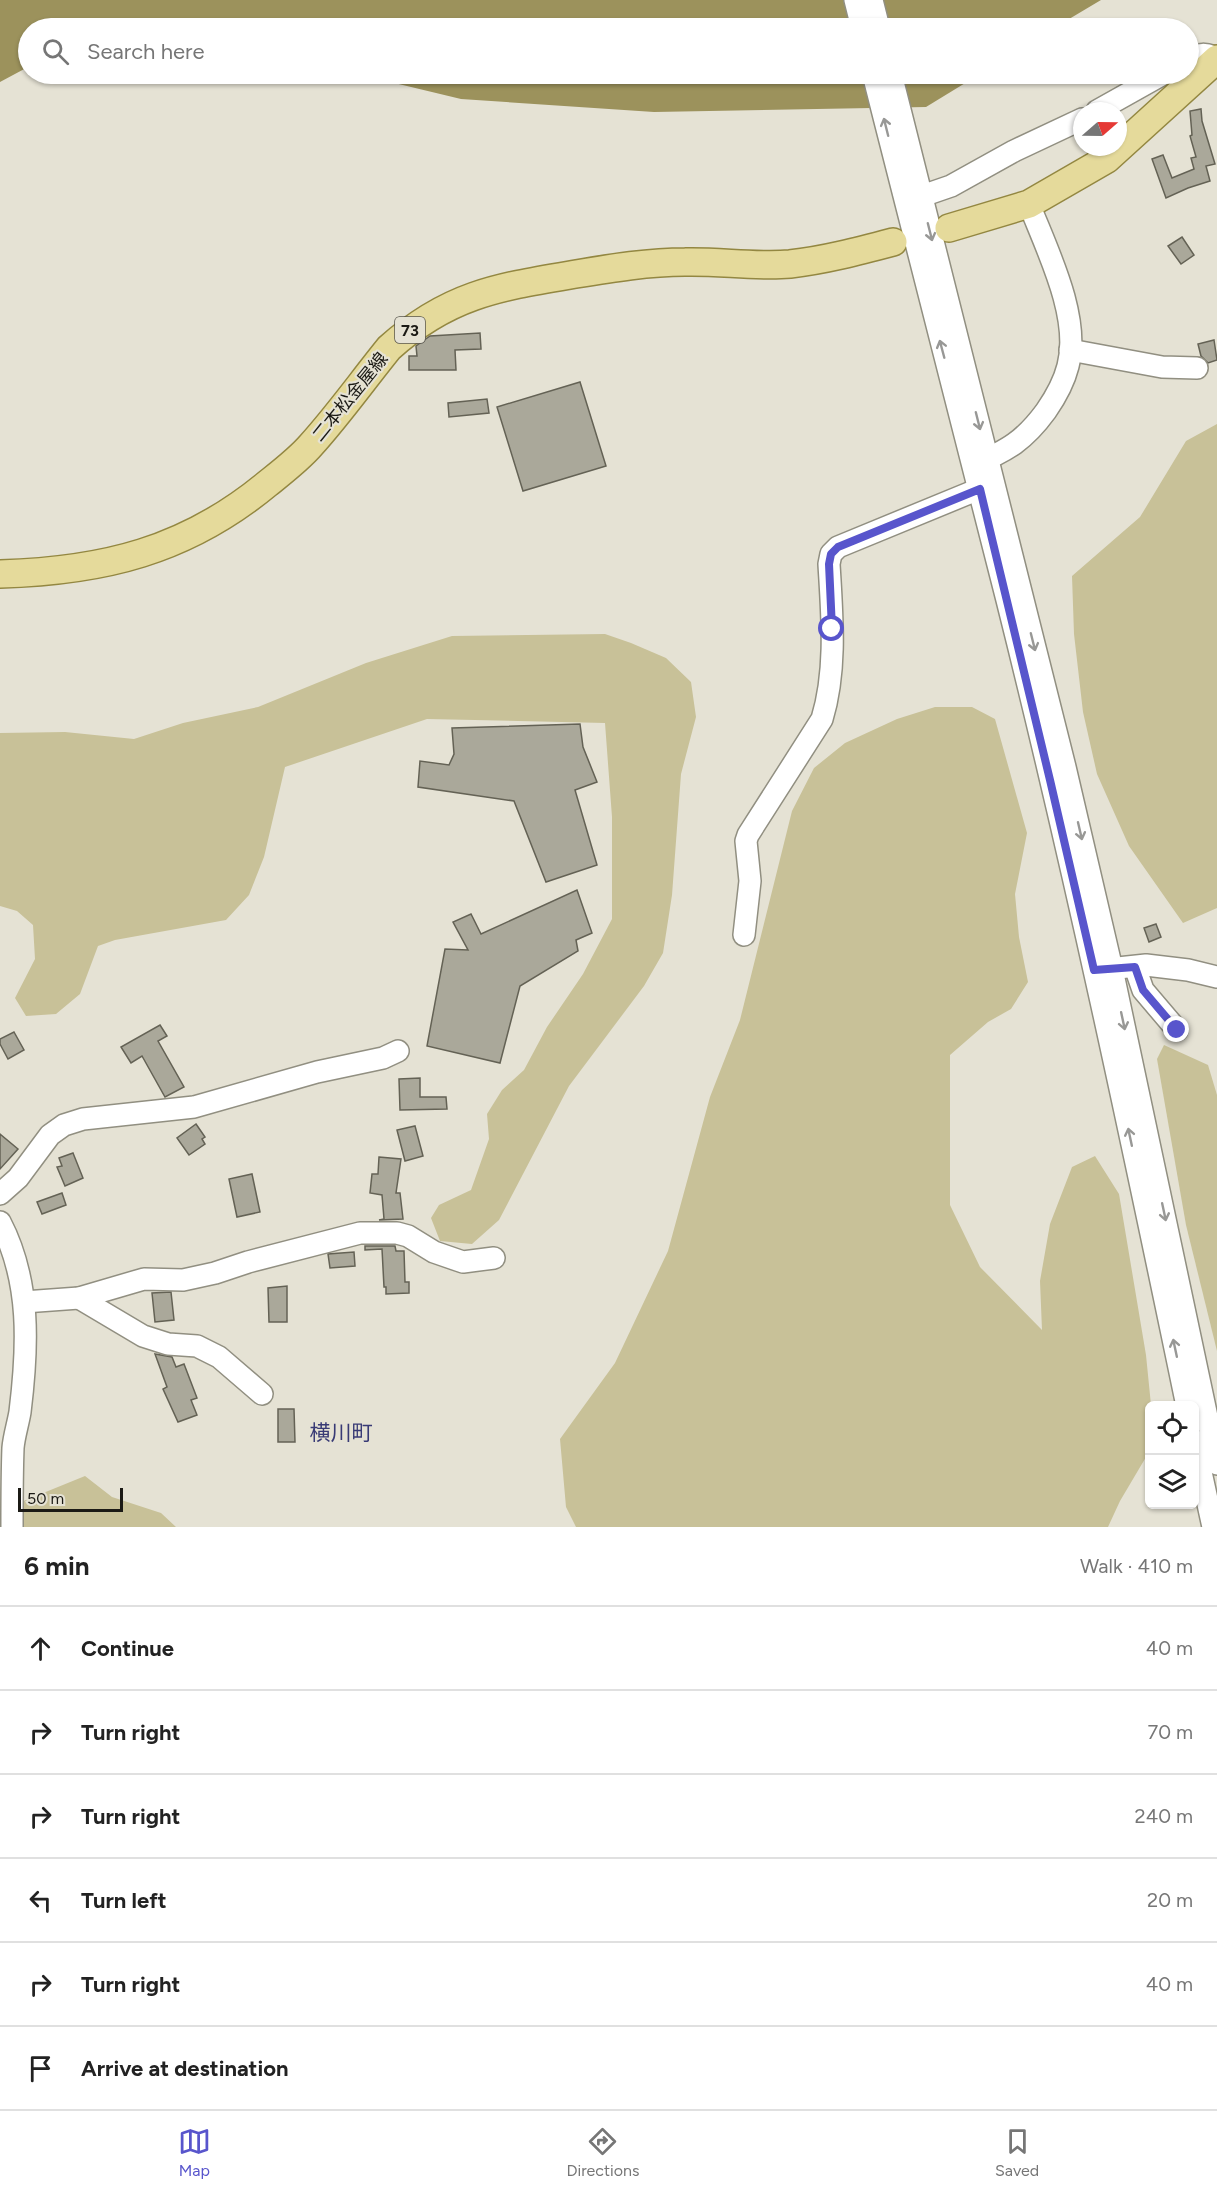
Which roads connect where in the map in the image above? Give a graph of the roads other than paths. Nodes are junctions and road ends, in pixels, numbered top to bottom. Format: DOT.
graph roads {
  1 [pos="855,0"];
  2 [pos="872,0"];
  3 [pos="860,18"];
  4 [pos="876,18"];
  5 [pos="1199,55"];
  6 [pos="1217,59"];
  7 [pos="1199,75"];
  8 [pos="876,84"];
  9 [pos="893,84"];
  10 [pos="1144,84"];
  11 [pos="1190,84"];
  12 [pos="1113,102"];
  13 [pos="1073,123"];
  14 [pos="908,178"];
  15 [pos="922,196"];
  16 [pos="1029,204"];
  17 [pos="949,228"];
  18 [pos="893,242"];
  19 [pos="1070,350"];
  20 [pos="1197,368"];
  21 [pos="980,462"];
  22 [pos="980,489"];
  23 [pos="0,574"];
  24 [pos="744,935"];
  25 [pos="1135,967"];
  26 [pos="1103,970"];
  27 [pos="1217,977"];
  28 [pos="1177,1030"];
  29 [pos="398,1051"];
  30 [pos="0,1194"];
  31 [pos="0,1222"];
  32 [pos="494,1258"];
  33 [pos="79,1298"];
  34 [pos="24,1302"];
  35 [pos="262,1394"];
  36 [pos="1186,1401"];
  37 [pos="7,1454"];
  38 [pos="1197,1455"];
  39 [pos="1217,1464"];
  40 [pos="12,1527"];
  41 [pos="1213,1527"];
  1 -- 3 [label="street"];
  2 -- 4 [label="street"];
  5 -- 6 [label="street"];
  6 -- 7 [label="main road"];
  14 -- 8 [label="street, one-way"];
  9 -- 14 [label="street"];
  10 -- 12 [label="street"];
  11 -- 16 [label="main road"];
  13 -- 15 [label="street"];
  14 -- 15 [label="street"];
  21 -- 14 [label="street, one-way"];
  15 -- 21 [label="street, one-way"];
  16 -- 17 [label="main road"];
  16 -- 19 [label="street"];
  18 -- 23 [label="main road, 二本松金屋線 / 73"];
  19 -- 20 [label="street"];
  19 -- 21 [label="street"];
  21 -- 22 [label="street"];
  21 -- 26 [label="street, one-way"];
  22 -- 24 [label="street"];
  22 -- 26 [label="street"];
  25 -- 26 [label="street"];
  25 -- 27 [label="street"];
  25 -- 28 [label="street"];
  36 -- 26 [label="street, one-way"];
  26 -- 39 [label="street, one-way"];
  29 -- 30 [label="street"];
  31 -- 34 [label="street"];
  32 -- 33 [label="street"];
  33 -- 34 [label="street"];
  33 -- 35 [label="street"];
  34 -- 37 [label="street"];
  37 -- 40 [label="street"];
  38 -- 41 [label="street"];
}
